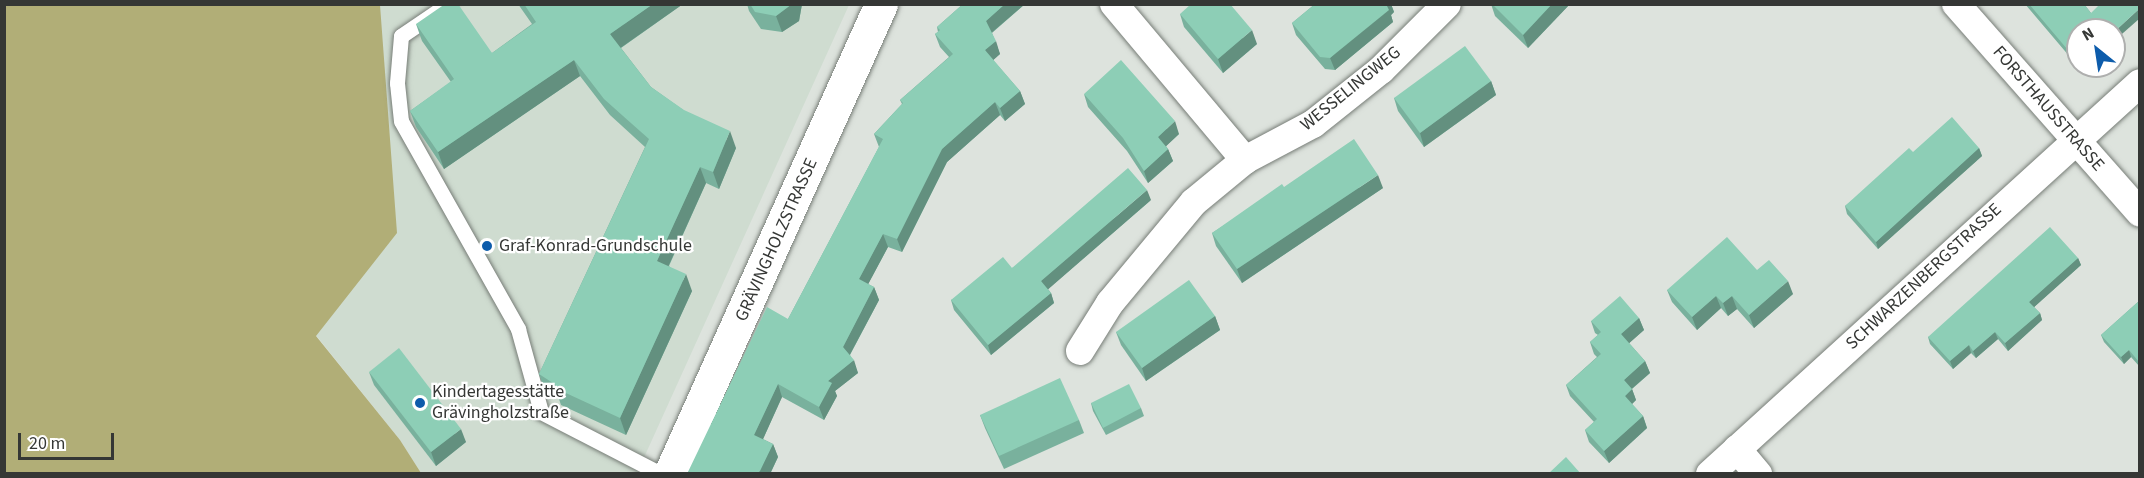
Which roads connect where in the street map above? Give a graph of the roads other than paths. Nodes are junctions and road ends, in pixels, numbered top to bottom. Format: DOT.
graph roads {
  1 [pos="448,4"];
  2 [pos="881,4"];
  3 [pos="1114,4"];
  4 [pos="1447,4"];
  5 [pos="1956,4"];
  6 [pos="2139,83"];
  7 [pos="2074,139"];
  8 [pos="1245,160"];
  9 [pos="2139,213"];
  10 [pos="1080,351"];
  11 [pos="1737,449"];
  12 [pos="661,474"];
  13 [pos="670,474"];
  14 [pos="1710,474"];
  15 [pos="1758,474"];
  1 -- 12 [label="lane"];
  2 -- 13 [label="main road, GRÄVINGHOLZSTRASSE"];
  3 -- 8 [label="street"];
  4 -- 8 [label="street, WESSELINGWEG"];
  5 -- 7 [label="street, FORSTHAUSSTRASSE"];
  6 -- 7 [label="street, SCHWARZENBERGSTRASSE"];
  7 -- 9 [label="street, FORSTHAUSSTRASSE"];
  7 -- 11 [label="street, SCHWARZENBERGSTRASSE"];
  8 -- 10 [label="street, WESSELINGWEG"];
  11 -- 14 [label="street, SCHWARZENBERGSTRASSE"];
  11 -- 15 [label="street"];
}
